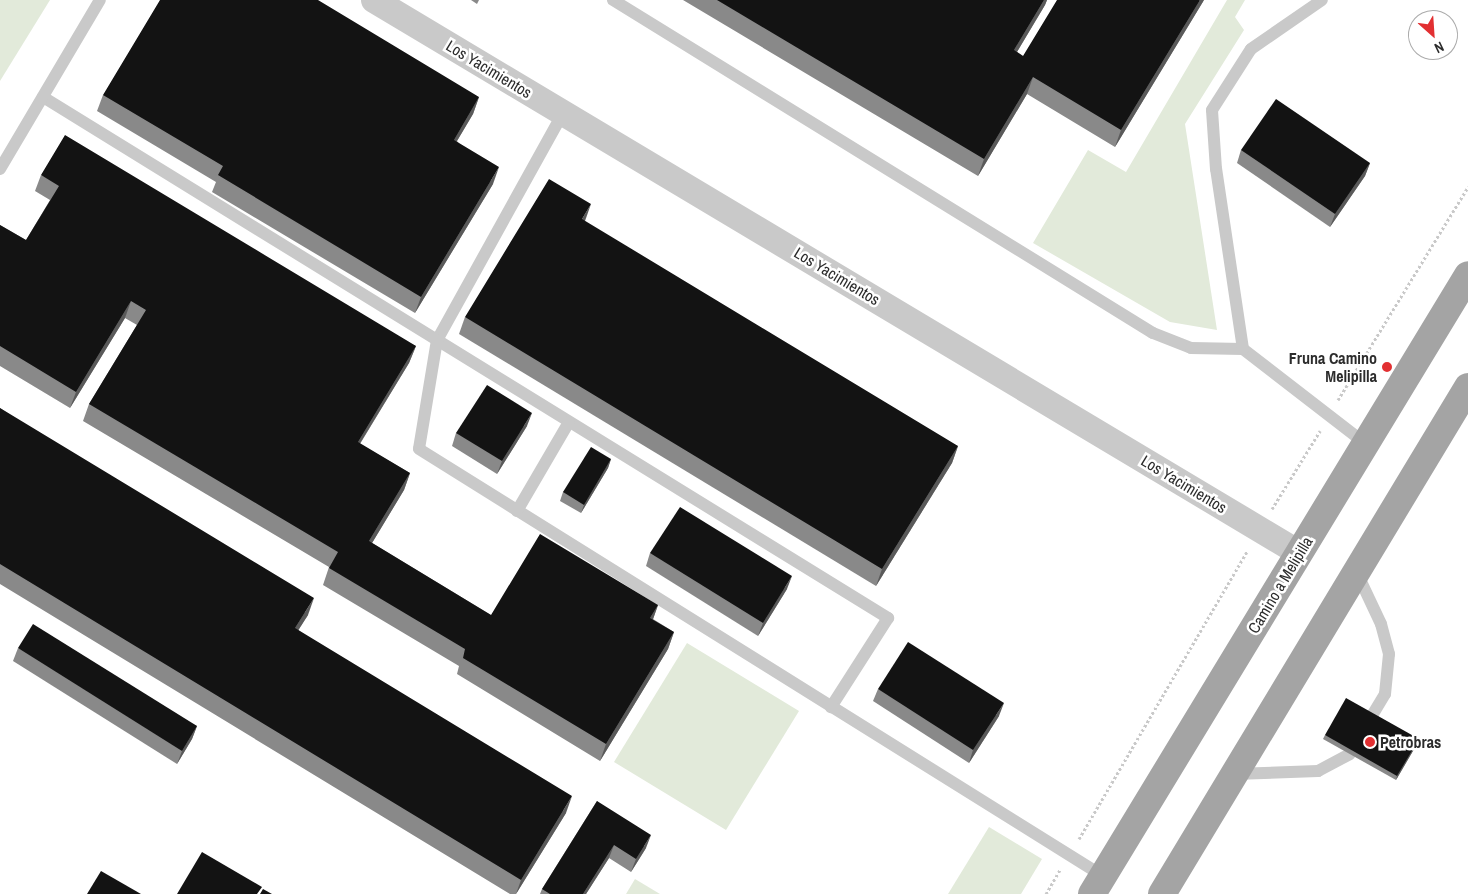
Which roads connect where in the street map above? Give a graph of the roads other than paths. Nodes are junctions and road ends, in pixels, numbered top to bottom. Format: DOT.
graph roads {
  1 [pos="100,0"];
  2 [pos="374,0"];
  3 [pos="613,0"];
  4 [pos="1322,0"];
  5 [pos="43,97"];
  6 [pos="563,113"];
  7 [pos="0,169"];
  8 [pos="1468,275"];
  9 [pos="438,340"];
  10 [pos="1243,350"];
  11 [pos="1468,387"];
  12 [pos="570,422"];
  13 [pos="1366,444"];
  14 [pos="517,511"];
  15 [pos="1299,553"];
  16 [pos="1357,571"];
  17 [pos="831,707"];
  18 [pos="1371,717"];
  19 [pos="1350,754"];
  20 [pos="1233,774"];
  21 [pos="1097,885"];
  22 [pos="1162,894"];
  1 -- 5 [label="lane"];
  2 -- 6 [label="street, Los Yacimientos"];
  3 -- 10 [label="lane"];
  4 -- 10 [label="lane"];
  5 -- 7 [label="lane"];
  5 -- 9 [label="lane"];
  6 -- 9 [label="lane"];
  6 -- 15 [label="street, Los Yacimientos"];
  8 -- 13 [label="main road, Camino a Melipilla"];
  9 -- 12 [label="lane"];
  9 -- 14 [label="lane"];
  10 -- 13 [label="lane"];
  11 -- 16 [label="main road"];
  12 -- 14 [label="lane"];
  12 -- 17 [label="lane"];
  13 -- 15 [label="main road, Camino a Melipilla"];
  14 -- 17 [label="lane"];
  15 -- 21 [label="main road, Camino a Melipilla"];
  16 -- 18 [label="lane"];
  16 -- 20 [label="main road"];
  17 -- 21 [label="lane"];
  19 -- 20 [label="lane"];
  20 -- 22 [label="main road"];
}
